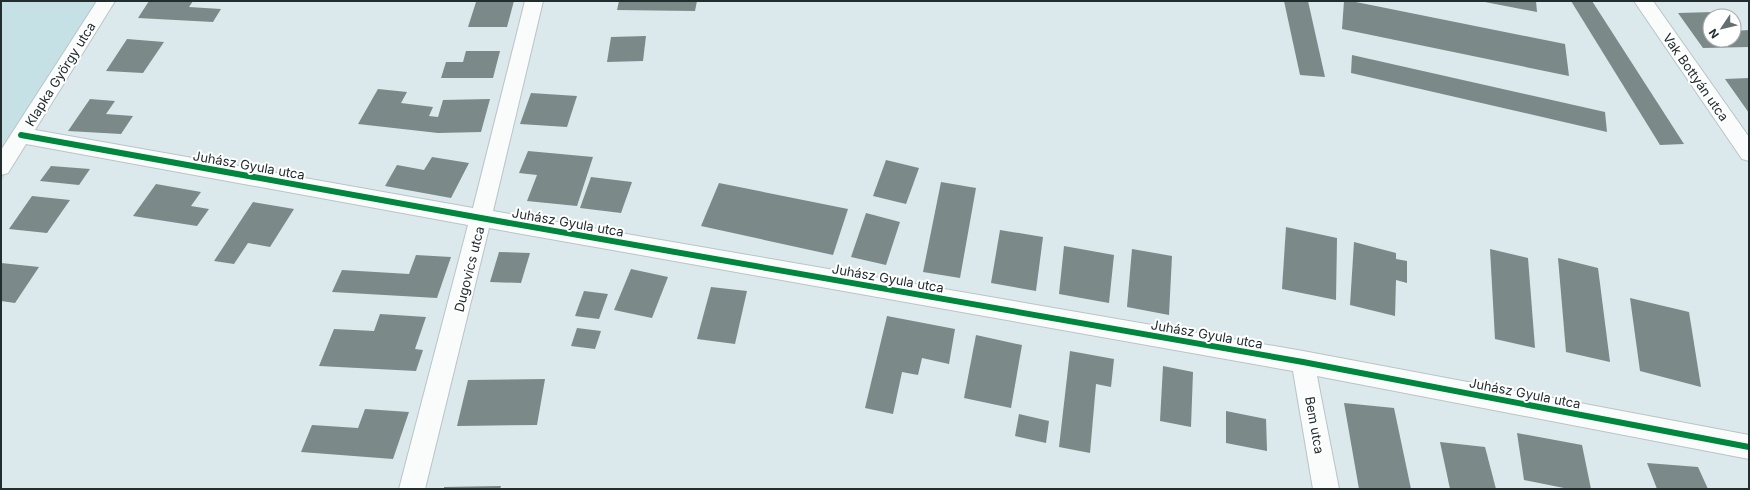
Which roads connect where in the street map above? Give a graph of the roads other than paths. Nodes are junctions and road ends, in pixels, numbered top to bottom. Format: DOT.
graph roads {
  1 [pos="106,1"];
  2 [pos="534,1"];
  3 [pos="1643,1"];
  4 [pos="1727,122"];
  5 [pos="1749,125"];
  6 [pos="21,135"];
  7 [pos="1749,153"];
  8 [pos="1,168"];
  9 [pos="482,218"];
  10 [pos="1304,362"];
  11 [pos="1749,447"];
  12 [pos="412,489"];
  13 [pos="1326,489"];
  1 -- 6 [label="street, Klapka György utca"];
  2 -- 9 [label="street, Dugovics utca"];
  3 -- 4 [label="street, Vak Bottyán utca"];
  4 -- 5 [label="street"];
  4 -- 7 [label="street, Vak Bottyán utca"];
  6 -- 8 [label="street, Klapka György utca"];
  6 -- 9 [label="street, Juhász Gyula utca"];
  9 -- 10 [label="street, Juhász Gyula utca"];
  9 -- 12 [label="street, Dugovics utca"];
  10 -- 11 [label="street, Juhász Gyula utca"];
  10 -- 13 [label="street, Bem utca"];
}
